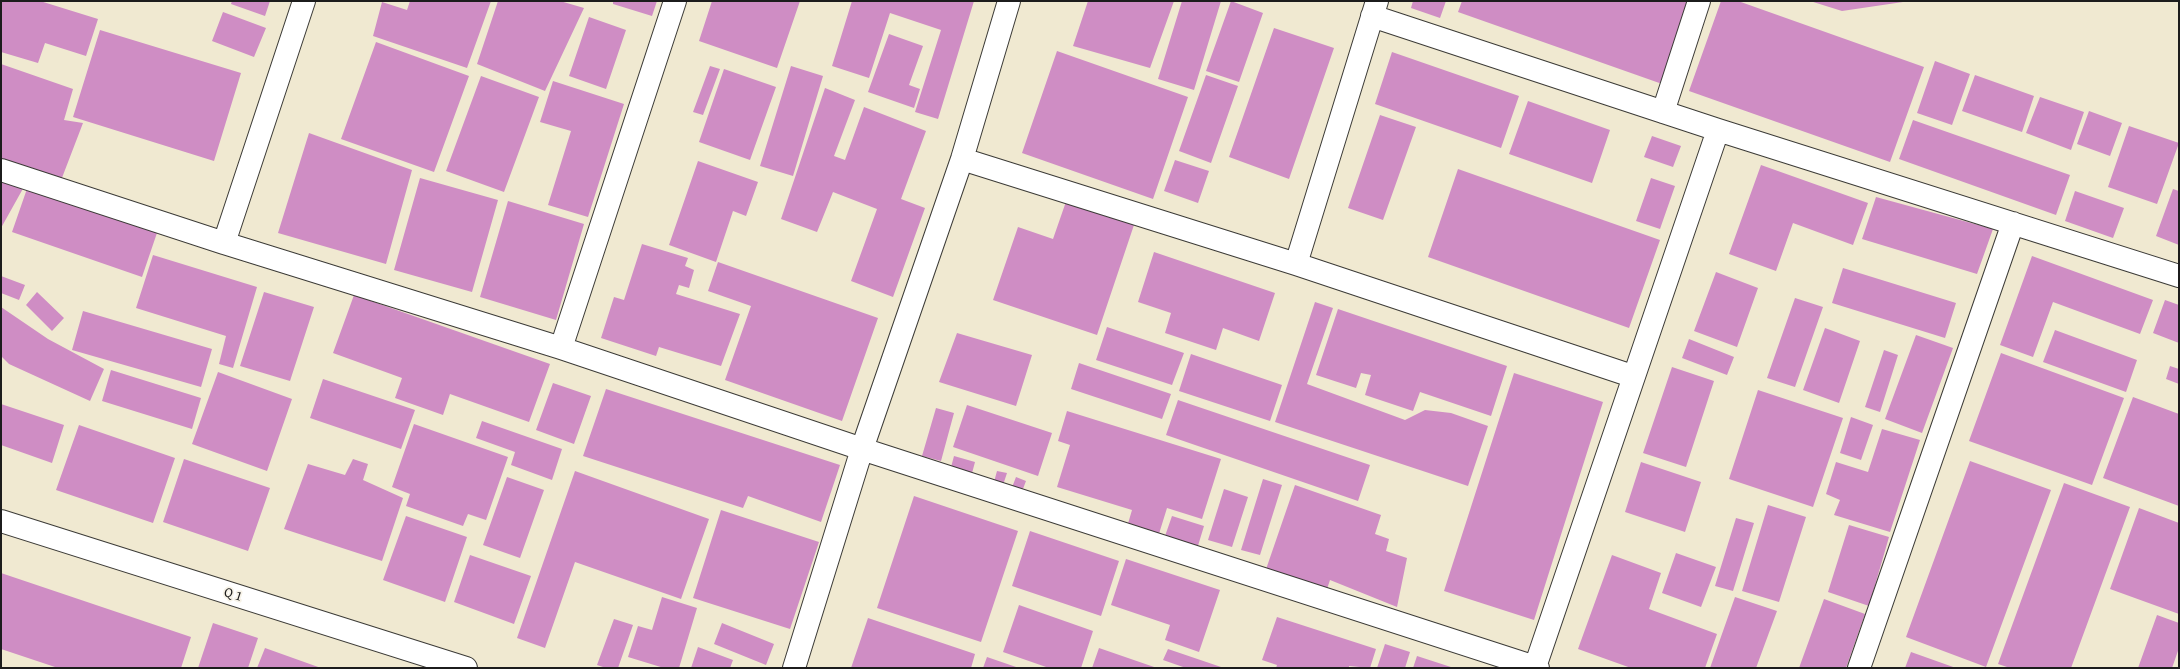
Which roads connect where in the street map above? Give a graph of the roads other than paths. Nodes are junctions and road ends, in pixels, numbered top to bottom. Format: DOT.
graph roads {
  1 [pos="304,1"];
  2 [pos="675,1"];
  3 [pos="1009,1"];
  4 [pos="1699,1"];
  5 [pos="1375,9"];
  6 [pos="1663,112"];
  7 [pos="1718,130"];
  8 [pos="962,159"];
  9 [pos="1,170"];
  10 [pos="2013,223"];
  11 [pos="224,243"];
  12 [pos="1296,264"];
  13 [pos="2179,276"];
  14 [pos="562,348"];
  15 [pos="1632,376"];
  16 [pos="862,449"];
  17 [pos="1,521"];
  18 [pos="1537,667"];
  19 [pos="466,668"];
  20 [pos="794,668"];
  21 [pos="1859,668"];
  1 -- 11 [label="street"];
  2 -- 14 [label="street"];
  3 -- 8 [label="street"];
  4 -- 6 [label="street"];
  5 -- 6 [label="street"];
  5 -- 12 [label="street"];
  6 -- 7 [label="street"];
  7 -- 10 [label="street"];
  7 -- 15 [label="street"];
  8 -- 12 [label="street"];
  8 -- 16 [label="street"];
  9 -- 11 [label="street"];
  10 -- 13 [label="street"];
  10 -- 21 [label="street"];
  11 -- 14 [label="street"];
  12 -- 15 [label="street"];
  14 -- 16 [label="street"];
  15 -- 18 [label="street"];
  16 -- 18 [label="street"];
  16 -- 20 [label="street"];
  17 -- 19 [label="street, Q 1"];
}
